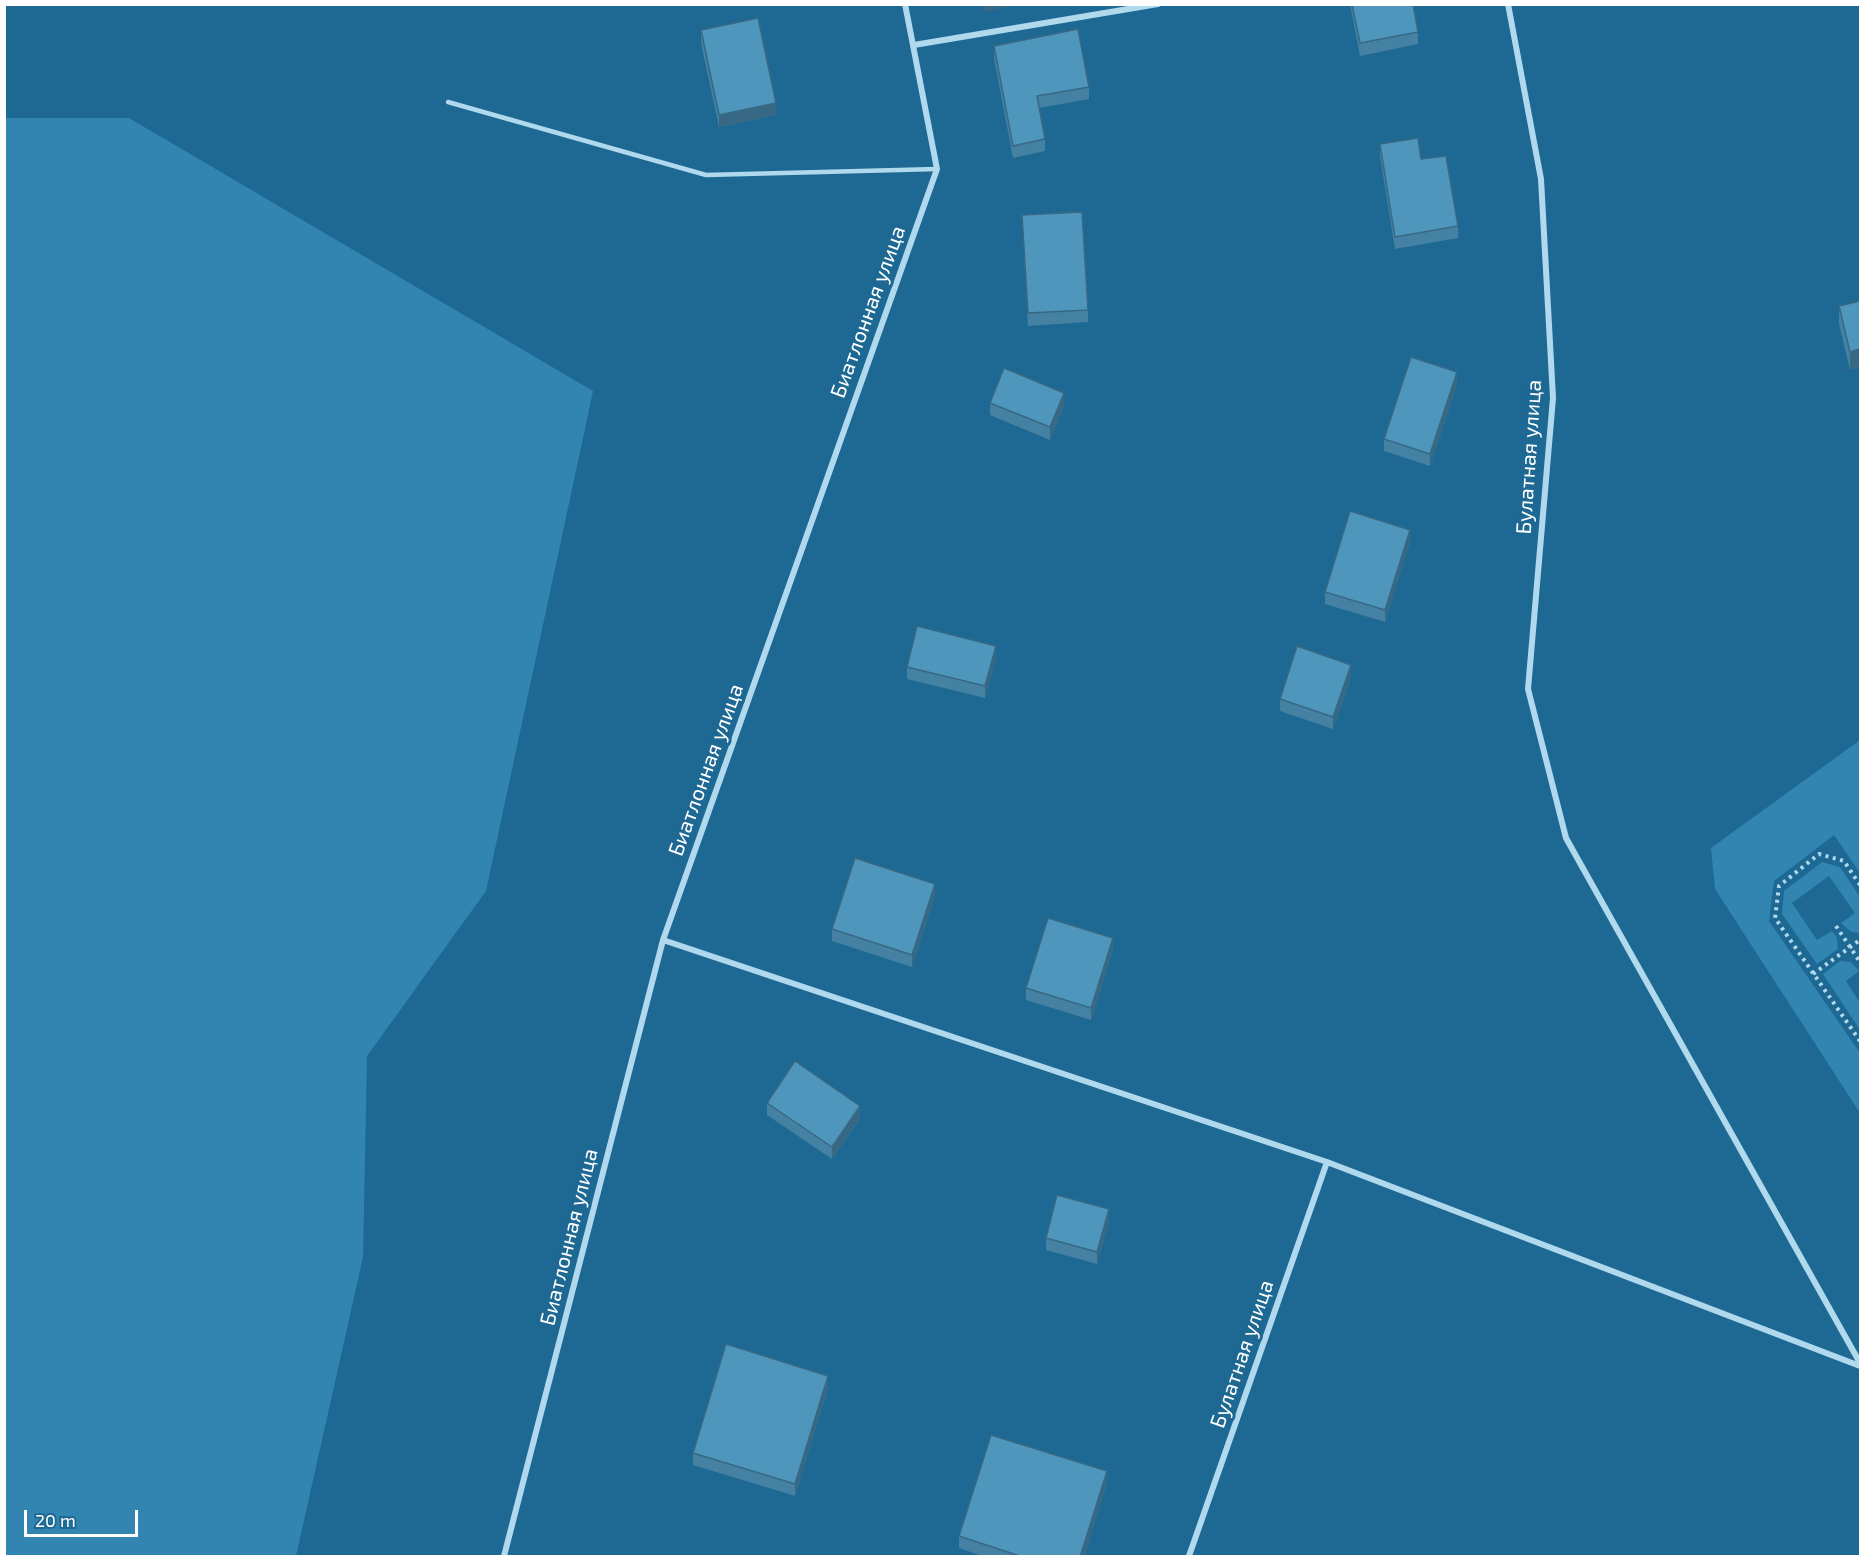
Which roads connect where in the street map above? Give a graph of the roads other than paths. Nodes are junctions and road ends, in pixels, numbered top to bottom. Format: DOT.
graph roads {
  1 [pos="905,4"];
  2 [pos="1158,4"];
  3 [pos="1508,4"];
  4 [pos="914,45"];
  5 [pos="448,102"];
  6 [pos="937,169"];
  7 [pos="663,940"];
  8 [pos="1327,1162"];
  9 [pos="1860,1364"];
  10 [pos="504,1557"];
  11 [pos="1189,1557"];
  1 -- 4 [label="street"];
  2 -- 4 [label="street"];
  3 -- 9 [label="street, Булатная улица"];
  4 -- 6 [label="street"];
  5 -- 6 [label="lane"];
  6 -- 7 [label="street, Биатлонная улица"];
  7 -- 8 [label="street"];
  7 -- 10 [label="street, Биатлонная улица"];
  8 -- 9 [label="street"];
  8 -- 11 [label="street, Булатная улица"];
}
